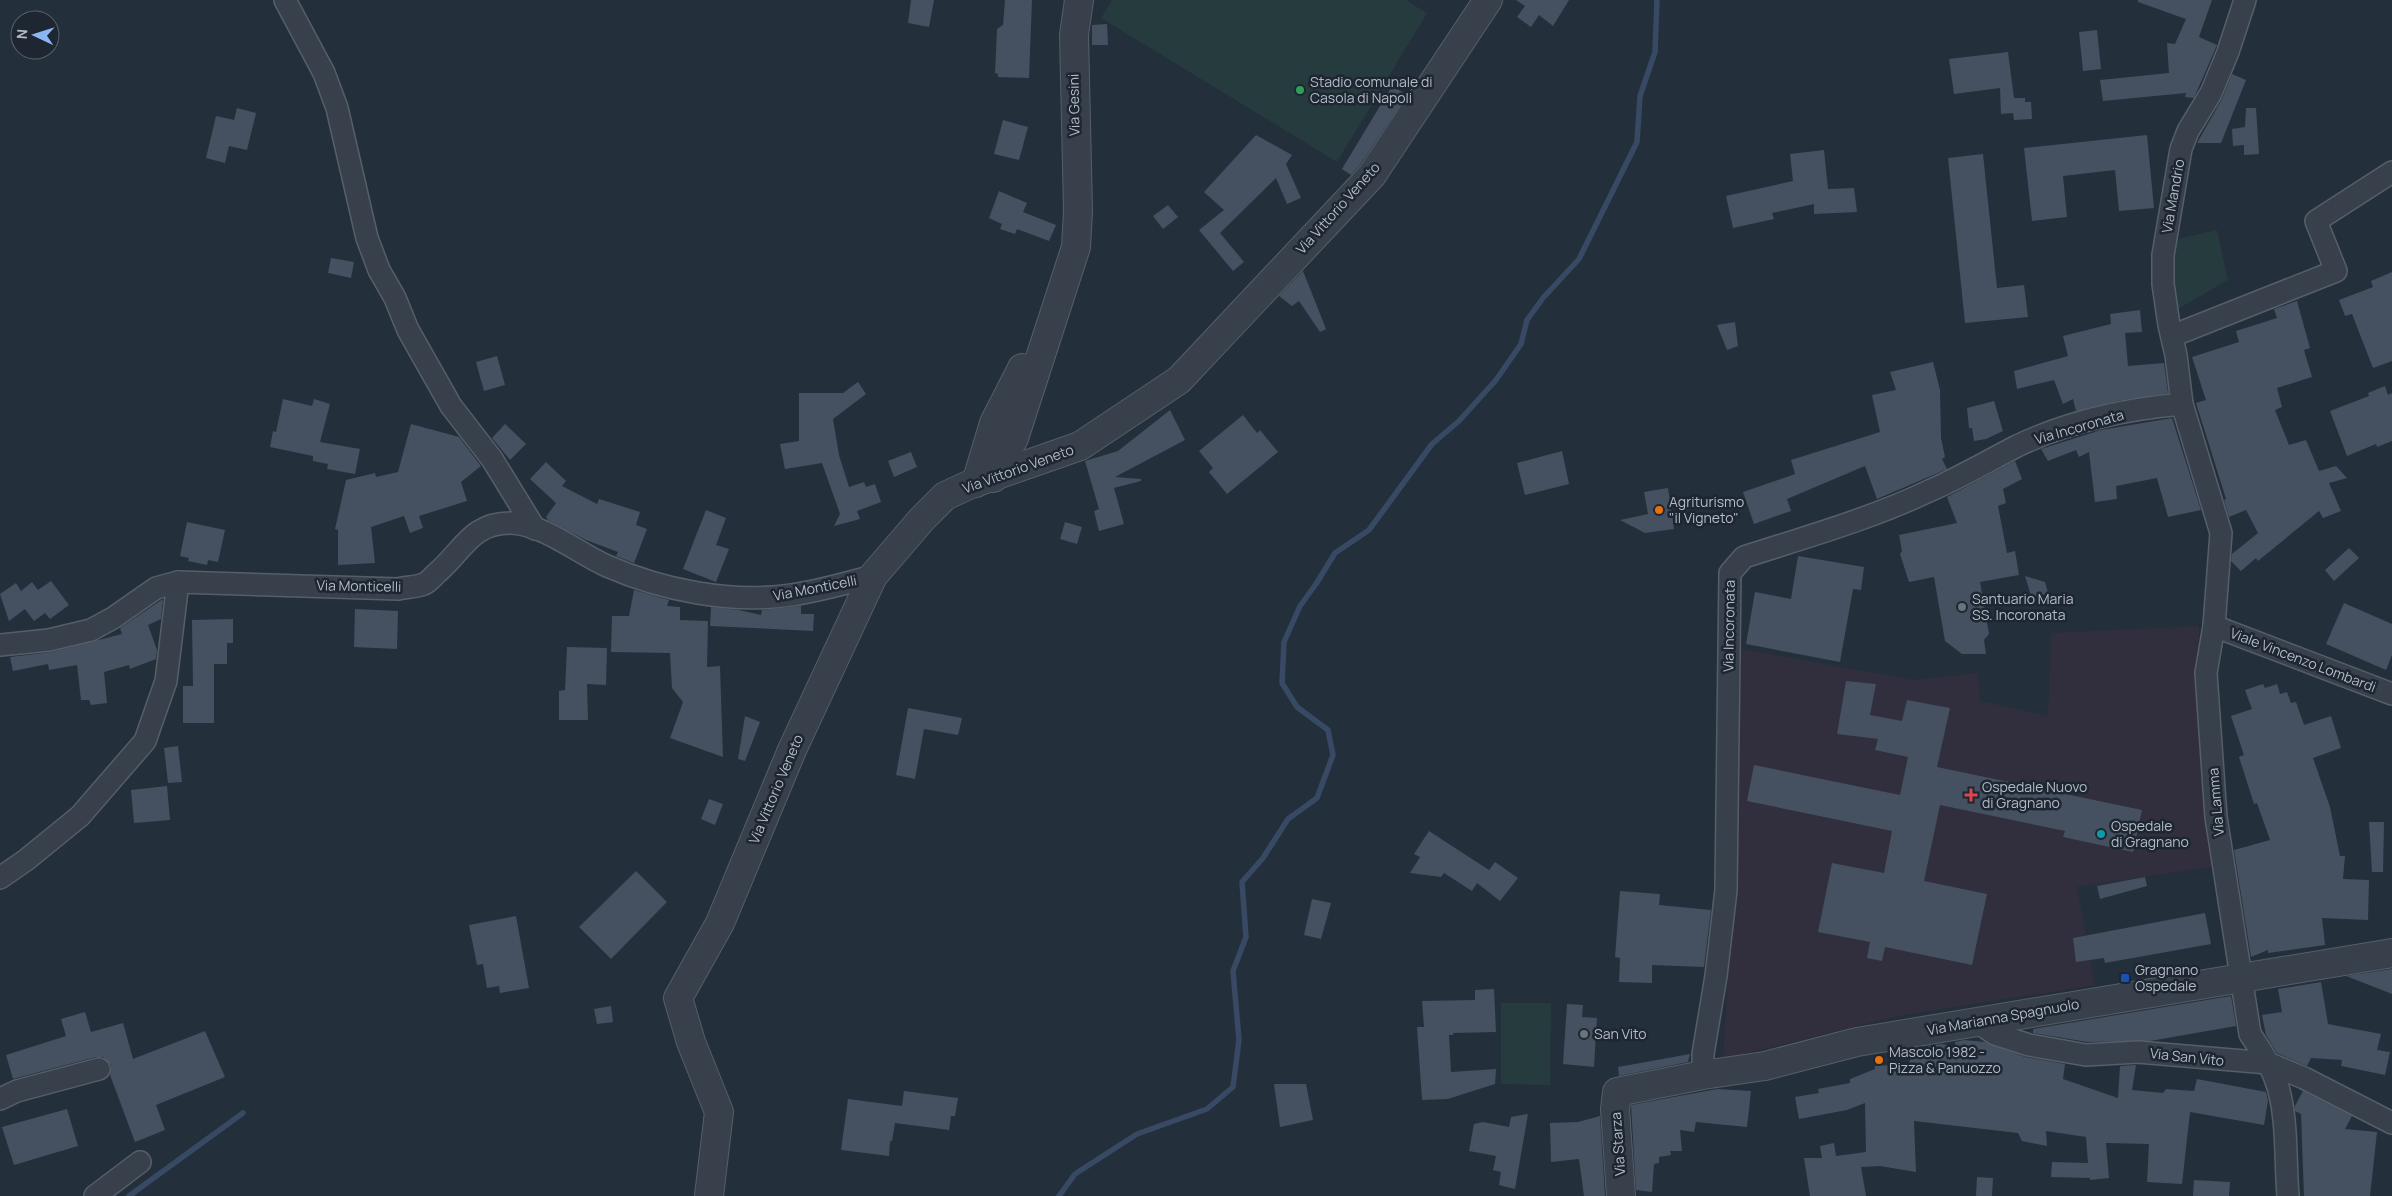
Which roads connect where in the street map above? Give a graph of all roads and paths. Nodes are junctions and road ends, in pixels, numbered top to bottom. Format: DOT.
graph roads {
  1 [pos="285,0"];
  2 [pos="1079,0"];
  3 [pos="1488,0"];
  4 [pos="2245,0"];
  5 [pos="2392,172"];
  6 [pos="1078,211"];
  7 [pos="2172,336"];
  8 [pos="2182,404"];
  9 [pos="994,423"];
  10 [pos="984,480"];
  11 [pos="946,496"];
  12 [pos="535,529"];
  13 [pos="872,576"];
  14 [pos="178,582"];
  15 [pos="2214,626"];
  16 [pos="0,645"];
  17 [pos="2392,694"];
  18 [pos="0,878"];
  19 [pos="2392,953"];
  20 [pos="2240,977"];
  21 [pos="1975,1021"];
  22 [pos="2268,1064"];
  23 [pos="99,1069"];
  24 [pos="1703,1075"];
  25 [pos="1617,1092"];
  26 [pos="0,1098"];
  27 [pos="2392,1123"];
  28 [pos="140,1162"];
  29 [pos="95,1196"];
  30 [pos="709,1196"];
  31 [pos="1621,1196"];
  32 [pos="2288,1196"];
  1 -- 12 [label="street"];
  2 -- 6 [label="street, Via Gesini"];
  3 -- 10 [label="street, Via Vittorio Veneto"];
  4 -- 7 [label="street, Via Mandrio"];
  5 -- 7 [label="street"];
  6 -- 9 [label="street"];
  6 -- 10 [label="street"];
  7 -- 8 [label="street, Via Mandrio"];
  8 -- 15 [label="street, Via Lamma"];
  8 -- 24 [label="street, Via Incoronata"];
  9 -- 10 [label="street"];
  9 -- 11 [label="street"];
  10 -- 11 [label="street, Via Vittorio Veneto"];
  11 -- 13 [label="street, Via Vittorio Veneto"];
  12 -- 13 [label="street, Via Monticelli"];
  12 -- 14 [label="street, Via Monticelli"];
  13 -- 30 [label="street, Via Vittorio Veneto"];
  14 -- 16 [label="street, Via Monticelli"];
  14 -- 18 [label="street"];
  15 -- 17 [label="street, Viale Vincenzo Lombardi"];
  15 -- 20 [label="street, Via Lamma"];
  19 -- 20 [label="street, Via Marianna Spagnuolo"];
  20 -- 21 [label="street, Via Marianna Spagnuolo"];
  20 -- 22 [label="street, Via Lamma"];
  21 -- 22 [label="street, Via San Vito"];
  21 -- 24 [label="street, Via Marianna Spagnuolo"];
  22 -- 27 [label="street, Via San Vito"];
  22 -- 32 [label="street, Via Lamma"];
  23 -- 26 [label="street"];
  24 -- 25 [label="street, Via Marianna Spagnuolo"];
  25 -- 31 [label="street, Via Starza"];
  28 -- 29 [label="street"];
}
